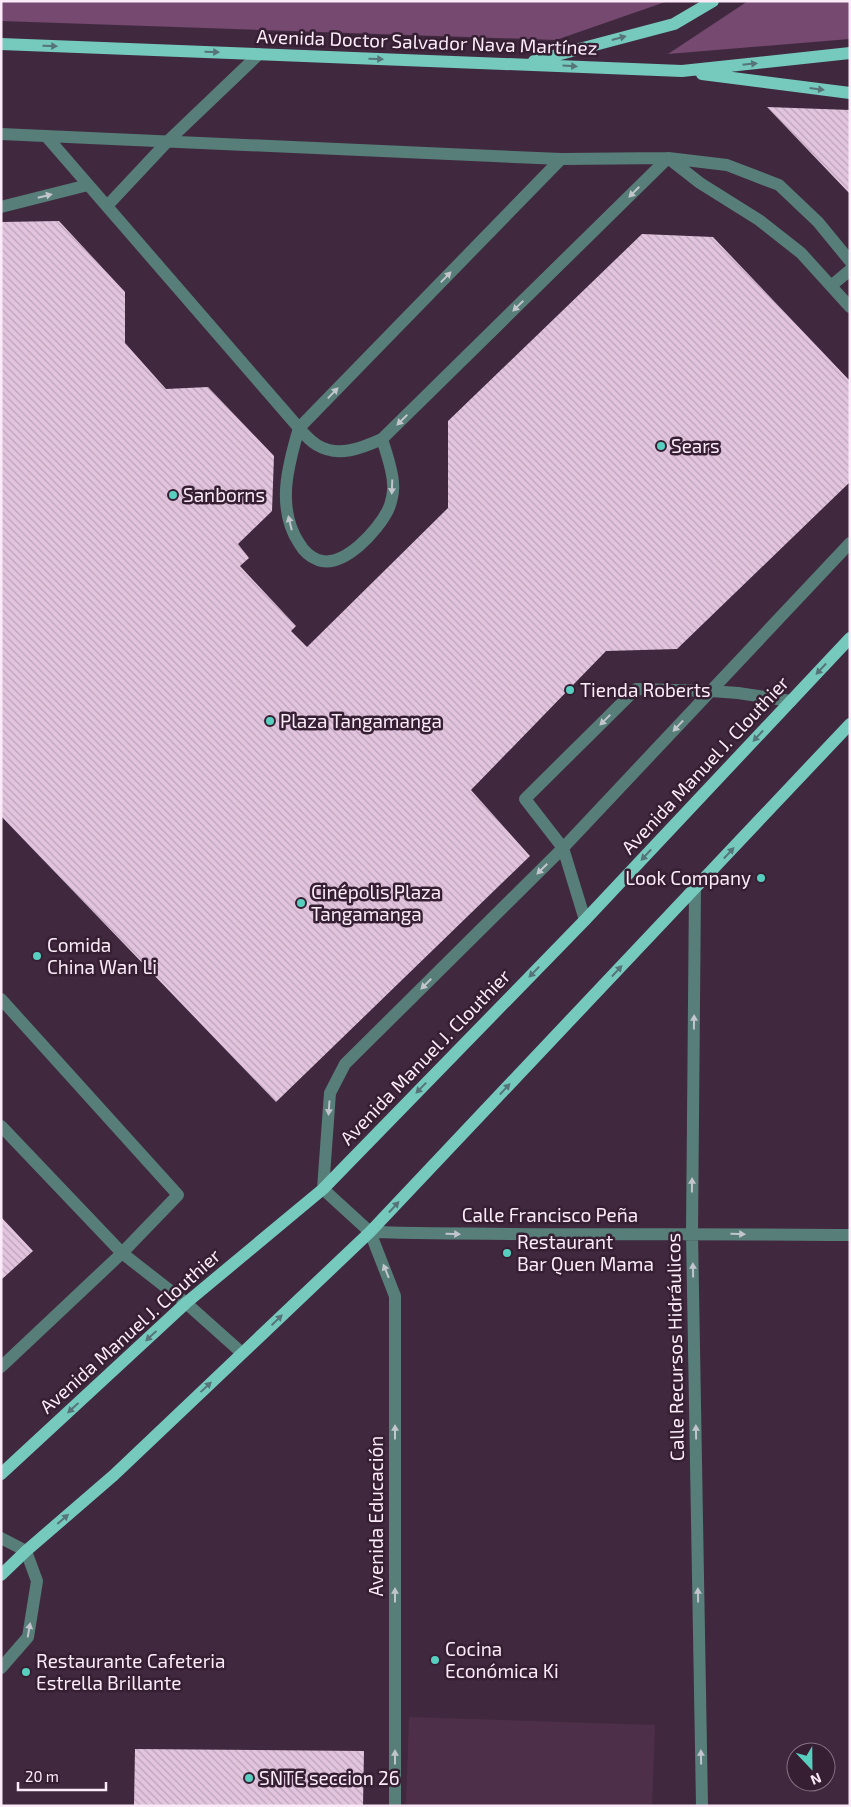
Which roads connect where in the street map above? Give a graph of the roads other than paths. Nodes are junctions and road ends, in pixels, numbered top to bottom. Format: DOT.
graph roads {
  1 [pos="714,1"];
  2 [pos="1,44"];
  3 [pos="258,54"];
  4 [pos="850,54"];
  5 [pos="522,64"];
  6 [pos="682,72"];
  7 [pos="850,93"];
  8 [pos="1,134"];
  9 [pos="46,136"];
  10 [pos="168,141"];
  11 [pos="668,158"];
  12 [pos="561,159"];
  13 [pos="88,185"];
  14 [pos="1,206"];
  15 [pos="107,206"];
  16 [pos="850,261"];
  17 [pos="850,270"];
  18 [pos="831,286"];
  19 [pos="850,307"];
  20 [pos="299,428"];
  21 [pos="382,439"];
  22 [pos="850,543"];
  23 [pos="850,638"];
  24 [pos="711,690"];
  25 [pos="791,701"];
  26 [pos="850,724"];
  27 [pos="563,848"];
  28 [pos="695,888"];
  29 [pos="585,920"];
  30 [pos="1,999"];
  31 [pos="1,1126"];
  32 [pos="323,1189"];
  33 [pos="370,1232"];
  34 [pos="692,1233"];
  35 [pos="850,1235"];
  36 [pos="122,1253"];
  37 [pos="186,1303"];
  38 [pos="242,1353"];
  39 [pos="1,1366"];
  40 [pos="1,1474"];
  41 [pos="1,1538"];
  42 [pos="26,1550"];
  43 [pos="1,1575"];
  44 [pos="1,1668"];
  45 [pos="395,1806"];
  46 [pos="702,1806"];
  5 -- 1 [label="main road, one-way"];
  2 -- 3 [label="main road, Avenida Doctor Salvador Nava Martínez, one-way"];
  3 -- 5 [label="main road, Avenida Doctor Salvador Nava Martínez, one-way"];
  3 -- 10 [label="street"];
  6 -- 4 [label="main road, Avenida Doctor Salvador Nava Martínez, one-way"];
  5 -- 6 [label="main road, Avenida Doctor Salvador Nava Martínez, one-way"];
  6 -- 7 [label="main road, one-way"];
  8 -- 9 [label="street"];
  9 -- 10 [label="street"];
  9 -- 13 [label="street"];
  10 -- 12 [label="street"];
  10 -- 15 [label="street"];
  11 -- 12 [label="street"];
  11 -- 16 [label="street"];
  11 -- 18 [label="street"];
  11 -- 21 [label="street, one-way"];
  20 -- 12 [label="street, one-way"];
  14 -- 13 [label="street, one-way"];
  13 -- 15 [label="street"];
  15 -- 20 [label="street"];
  17 -- 18 [label="street"];
  18 -- 19 [label="street"];
  20 -- 21 [label="street"];
  21 -- 20 [label="street, one-way"];
  22 -- 24 [label="street"];
  23 -- 25 [label="main road, Avenida Manuel J. Clouthier, one-way"];
  24 -- 25 [label="street"];
  24 -- 27 [label="street, one-way"];
  24 -- 27 [label="street, one-way"];
  25 -- 29 [label="main road, Avenida Manuel J. Clouthier, one-way"];
  28 -- 26 [label="main road, one-way"];
  27 -- 29 [label="street"];
  27 -- 32 [label="street, one-way"];
  33 -- 28 [label="main road, one-way"];
  34 -- 28 [label="street, Calle Recursos Hidráulicos, one-way"];
  29 -- 32 [label="main road, Avenida Manuel J. Clouthier, one-way"];
  30 -- 36 [label="street"];
  31 -- 36 [label="street"];
  32 -- 33 [label="street"];
  32 -- 37 [label="main road, Avenida Manuel J. Clouthier"];
  33 -- 34 [label="street, Calle Francisco Peña, one-way"];
  38 -- 33 [label="main road, one-way"];
  45 -- 33 [label="street, Avenida Educación, one-way"];
  34 -- 35 [label="street, Calle Francisco Peña, one-way"];
  46 -- 34 [label="street, Calle Recursos Hidráulicos, one-way"];
  36 -- 37 [label="street"];
  36 -- 39 [label="street"];
  37 -- 38 [label="street"];
  37 -- 40 [label="main road, Avenida Manuel J. Clouthier, one-way"];
  42 -- 38 [label="main road, one-way"];
  41 -- 42 [label="street"];
  42 -- 43 [label="main road"];
  44 -- 42 [label="street, one-way"];
}
